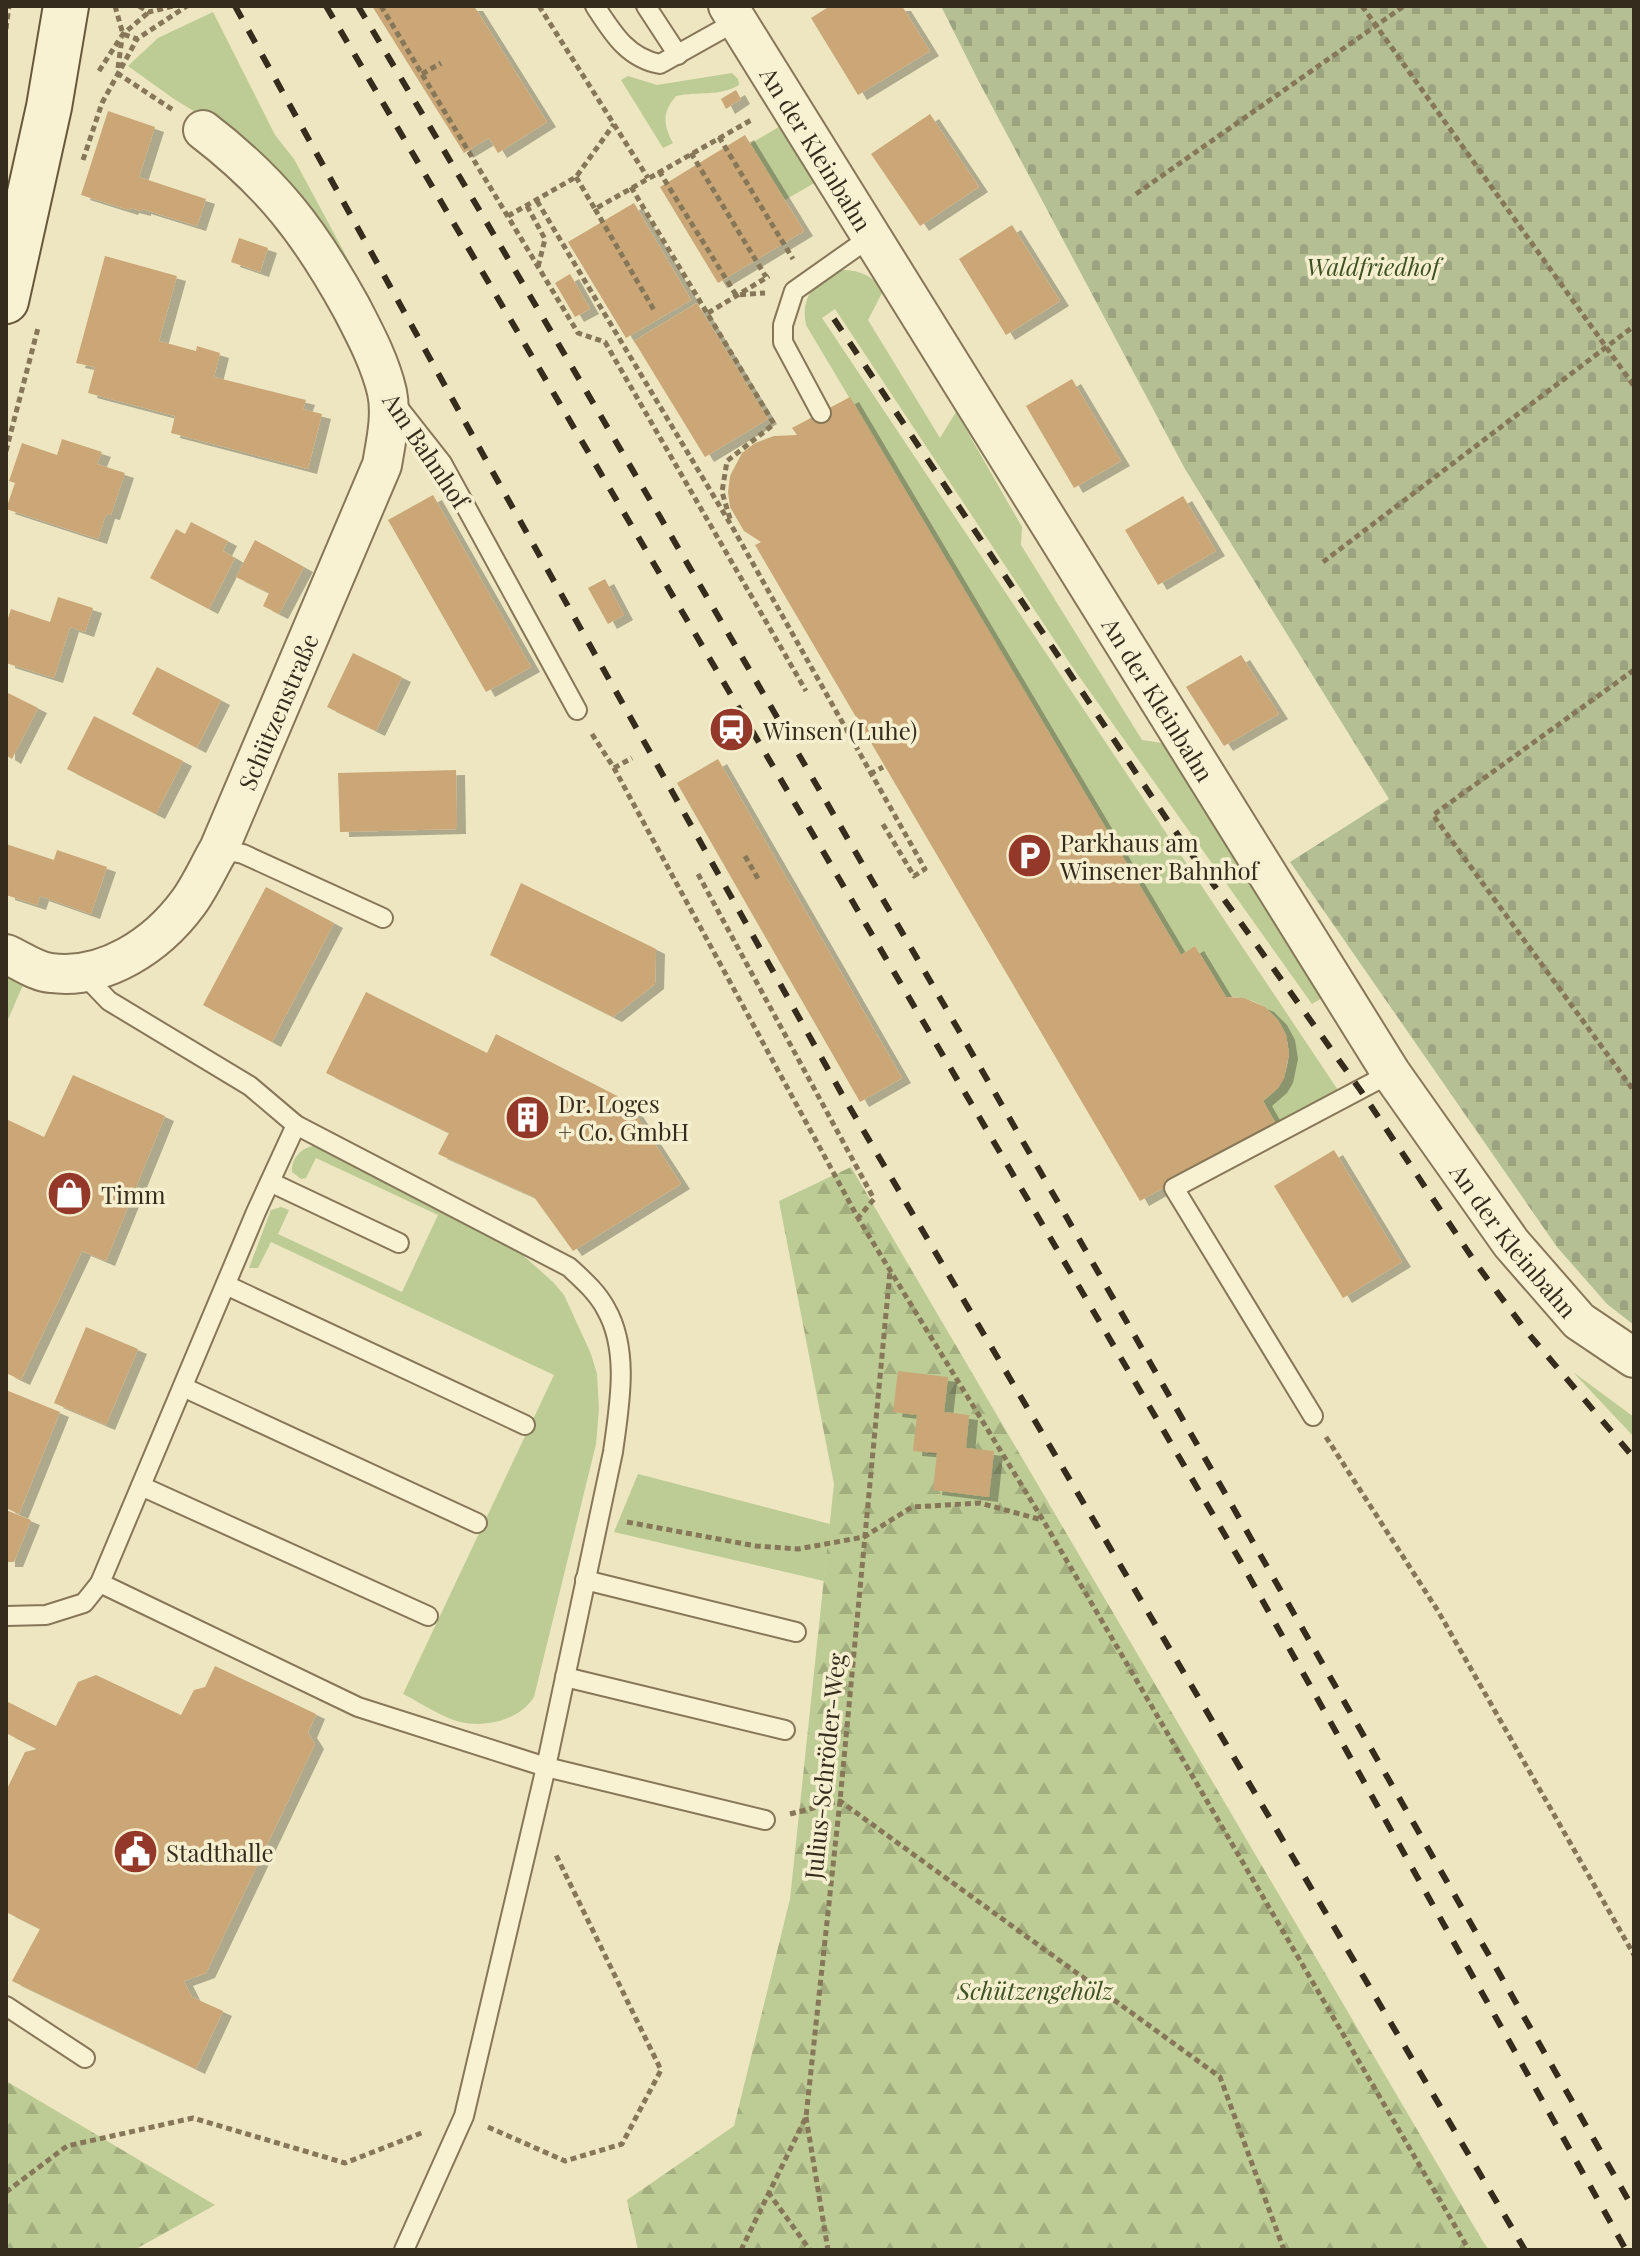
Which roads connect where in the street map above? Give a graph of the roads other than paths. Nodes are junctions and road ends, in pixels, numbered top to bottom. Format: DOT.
graph roads {
  1 [pos="66,6"];
  2 [pos="595,6"];
  3 [pos="646,6"];
  4 [pos="732,13"];
  5 [pos="678,55"];
  6 [pos="203,130"];
  7 [pos="872,236"];
  8 [pos="6,301"];
  9 [pos="387,394"];
  10 [pos="821,413"];
  11 [pos="577,710"];
  12 [pos="219,849"];
  13 [pos="383,918"];
  14 [pos="6,954"];
  15 [pos="84,975"];
  16 [pos="1391,1073"];
  17 [pos="296,1125"];
  18 [pos="270,1182"];
  19 [pos="399,1243"];
  20 [pos="226,1285"];
  21 [pos="1634,1358"];
  22 [pos="183,1387"];
  23 [pos="1313,1416"];
  24 [pos="525,1425"];
  25 [pos="141,1486"];
  26 [pos="477,1523"];
  27 [pos="585,1580"];
  28 [pos="100,1583"];
  29 [pos="428,1616"];
  30 [pos="8,1620"];
  31 [pos="796,1632"];
  32 [pos="565,1677"];
  33 [pos="785,1730"];
  34 [pos="546,1767"];
  35 [pos="765,1820"];
  36 [pos="6,2006"];
  37 [pos="85,2058"];
  38 [pos="404,2250"];
  1 -- 8 [label="main road"];
  2 -- 5 [label="lane"];
  3 -- 5 [label="lane"];
  4 -- 5 [label="lane"];
  4 -- 7 [label="street, An der Kleinbahn"];
  6 -- 9 [label="street, Am Bahnhof"];
  7 -- 10 [label="lane"];
  7 -- 16 [label="street, An der Kleinbahn"];
  9 -- 11 [label="lane, Am Bahnhof"];
  9 -- 12 [label="street, Schützenstraße"];
  12 -- 13 [label="lane"];
  12 -- 15 [label="street, Schützenstraße"];
  14 -- 15 [label="street, Schützenstraße"];
  15 -- 17 [label="lane"];
  16 -- 21 [label="street, An der Kleinbahn"];
  16 -- 23 [label="lane"];
  17 -- 18 [label="lane"];
  17 -- 27 [label="lane"];
  18 -- 19 [label="lane"];
  18 -- 20 [label="lane"];
  20 -- 22 [label="lane"];
  20 -- 24 [label="lane"];
  22 -- 25 [label="lane"];
  22 -- 26 [label="lane"];
  25 -- 28 [label="lane"];
  25 -- 29 [label="lane"];
  27 -- 31 [label="lane"];
  27 -- 32 [label="lane"];
  28 -- 30 [label="lane"];
  28 -- 34 [label="lane"];
  32 -- 33 [label="lane"];
  32 -- 34 [label="lane"];
  34 -- 35 [label="lane"];
  34 -- 38 [label="lane"];
  36 -- 37 [label="lane"];
}
